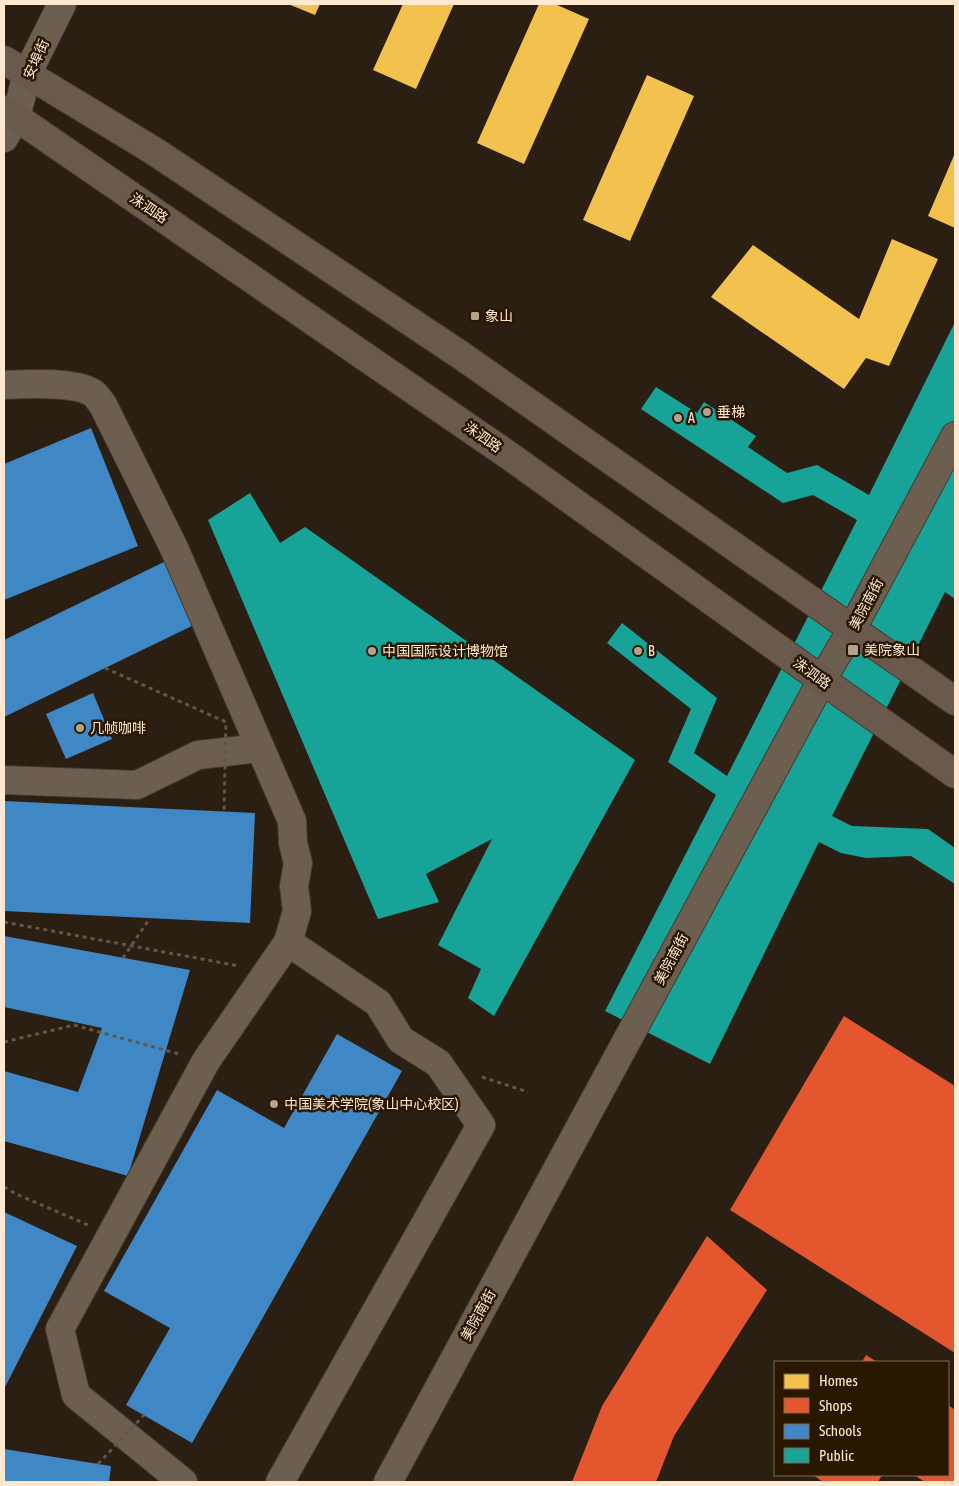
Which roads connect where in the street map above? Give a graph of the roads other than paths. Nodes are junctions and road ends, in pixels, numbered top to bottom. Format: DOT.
graph roads {
  1 [pos="62,4"];
  2 [pos="4,60"];
  3 [pos="27,74"];
  4 [pos="8,122"];
  5 [pos="4,385"];
  6 [pos="955,436"];
  7 [pos="852,629"];
  8 [pos="822,680"];
  9 [pos="955,701"];
  10 [pos="260,748"];
  11 [pos="955,774"];
  12 [pos="4,780"];
  13 [pos="288,942"];
  14 [pos="183,1482"];
  15 [pos="280,1482"];
  16 [pos="388,1482"];
  1 -- 3 [label="street, 安埠街"];
  2 -- 3 [label="main road"];
  3 -- 4 [label="street, 安埠街"];
  3 -- 7 [label="main road"];
  4 -- 8 [label="main road, 洙泗路"];
  5 -- 10 [label="street"];
  6 -- 7 [label="street, 美院南街"];
  7 -- 8 [label="street, 美院南街"];
  7 -- 9 [label="main road"];
  8 -- 11 [label="main road, 洙泗路"];
  8 -- 16 [label="street, 美院南街"];
  10 -- 12 [label="street"];
  10 -- 13 [label="street"];
  13 -- 14 [label="street"];
  13 -- 15 [label="street"];
}
